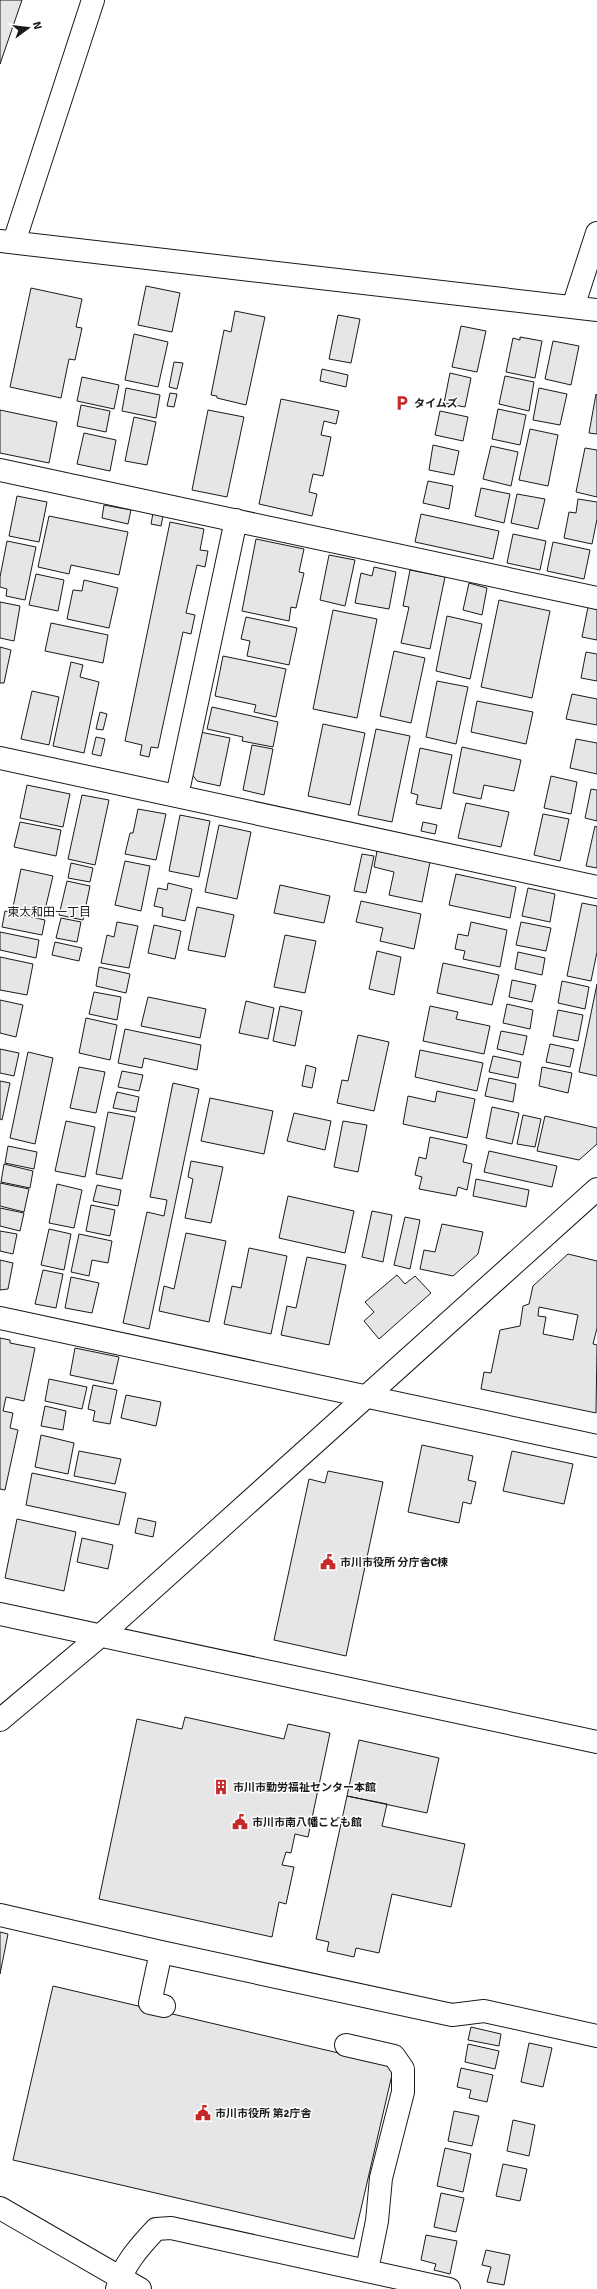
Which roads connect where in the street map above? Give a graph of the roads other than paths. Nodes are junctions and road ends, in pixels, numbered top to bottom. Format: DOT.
graph roads {
  1 [pos="93,0"];
  2 [pos="597,233"];
  3 [pos="7,241"];
  4 [pos="573,307"];
  5 [pos="597,310"];
  6 [pos="0,470"];
  7 [pos="236,520"];
  8 [pos="597,598"];
  9 [pos="0,758"];
  10 [pos="178,796"];
  11 [pos="597,887"];
  12 [pos="597,1189"];
  13 [pos="0,1318"];
  14 [pos="366,1397"];
  15 [pos="597,1446"];
  16 [pos="0,1614"];
  17 [pos="100,1636"];
  18 [pos="0,1720"];
  19 [pos="597,1742"];
  20 [pos="0,1915"];
  21 [pos="161,1952"];
  22 [pos="164,2006"];
  23 [pos="597,2036"];
  24 [pos="346,2045"];
  25 [pos="0,2208"];
  26 [pos="367,2270"];
  27 [pos="119,2283"];
  28 [pos="140,2289"];
  29 [pos="449,2289"];
  1 -- 3 [label="street"];
  2 -- 4 [label="street"];
  3 -- 4 [label="street"];
  4 -- 5 [label="street"];
  6 -- 7 [label="street"];
  7 -- 8 [label="street"];
  7 -- 10 [label="street"];
  9 -- 10 [label="street"];
  10 -- 11 [label="street"];
  12 -- 14 [label="street"];
  13 -- 14 [label="street"];
  14 -- 15 [label="street"];
  14 -- 17 [label="street"];
  16 -- 17 [label="street"];
  17 -- 18 [label="street"];
  17 -- 19 [label="street"];
  20 -- 21 [label="street"];
  21 -- 22 [label="street"];
  21 -- 23 [label="street"];
  24 -- 26 [label="street"];
  25 -- 27 [label="street"];
  26 -- 27 [label="street"];
  26 -- 29 [label="street"];
  27 -- 28 [label="street"];
}
